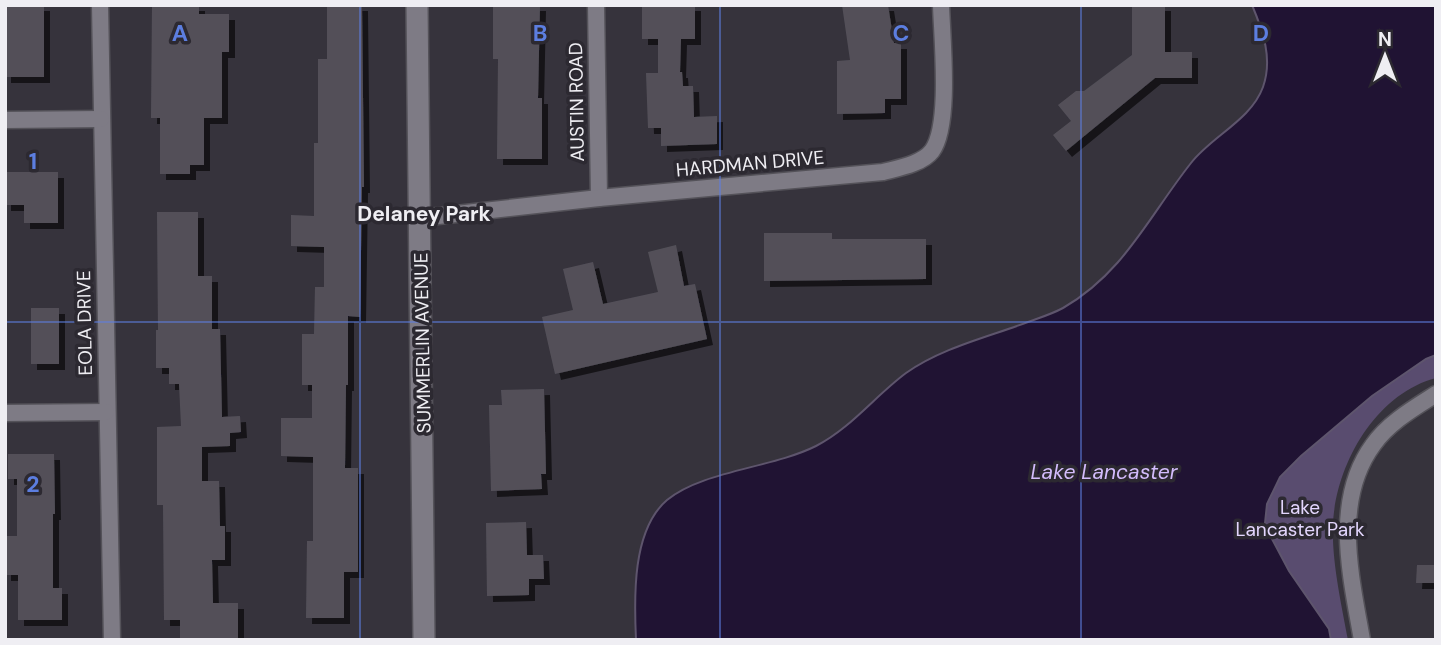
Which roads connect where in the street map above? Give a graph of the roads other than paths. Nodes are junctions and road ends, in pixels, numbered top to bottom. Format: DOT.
graph roads {
  1 [pos="100,5"];
  2 [pos="417,5"];
  3 [pos="596,5"];
  4 [pos="942,5"];
  5 [pos="5,120"];
  6 [pos="101,120"];
  7 [pos="599,198"];
  8 [pos="420,218"];
  9 [pos="1436,394"];
  10 [pos="106,412"];
  11 [pos="5,413"];
  12 [pos="112,640"];
  13 [pos="424,640"];
  14 [pos="1362,640"];
  1 -- 6 [label="street, EOLA DRIVE"];
  2 -- 8 [label="street, SUMMERLIN AVENUE"];
  3 -- 7 [label="street, AUSTIN ROAD"];
  4 -- 7 [label="street, HARDMAN DRIVE"];
  5 -- 6 [label="street"];
  6 -- 10 [label="street, EOLA DRIVE"];
  7 -- 8 [label="street, HARDMAN DRIVE"];
  8 -- 13 [label="street, SUMMERLIN AVENUE"];
  9 -- 14 [label="street"];
  10 -- 11 [label="street"];
  10 -- 12 [label="street, EOLA DRIVE"];
}
